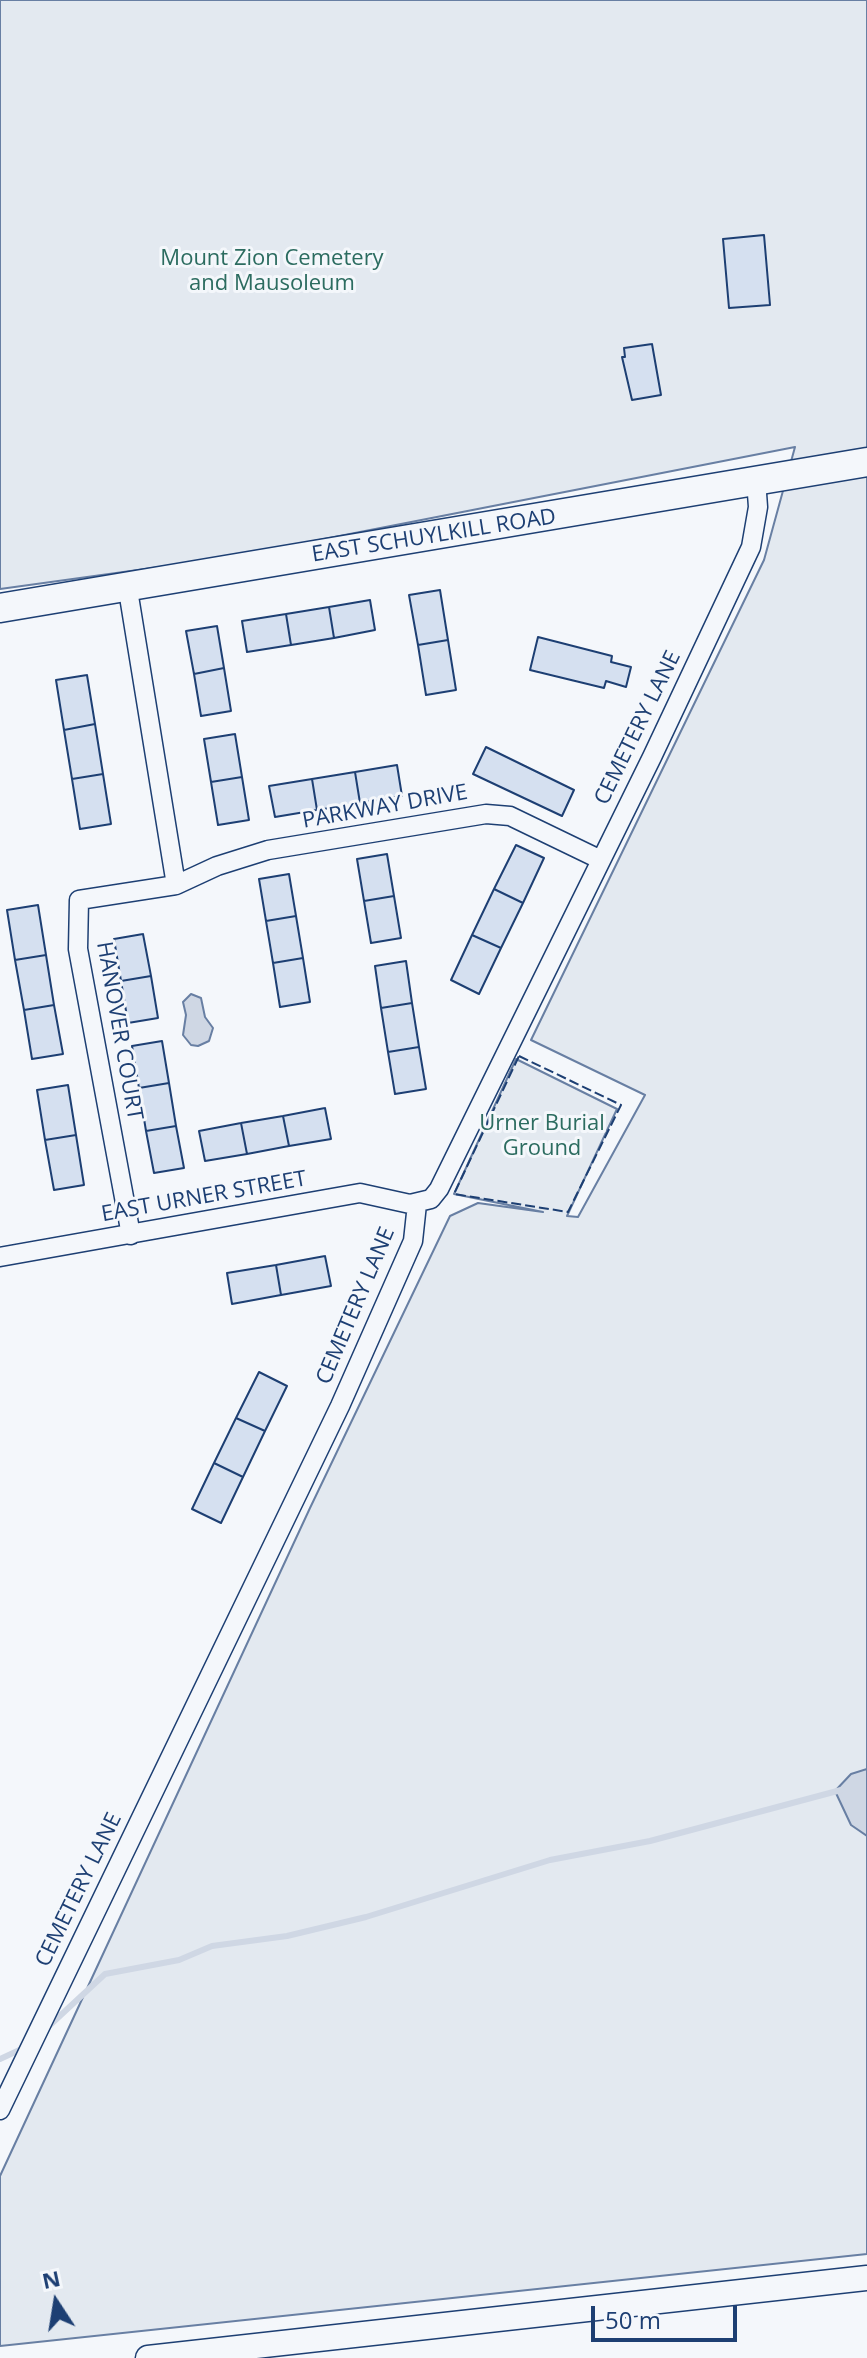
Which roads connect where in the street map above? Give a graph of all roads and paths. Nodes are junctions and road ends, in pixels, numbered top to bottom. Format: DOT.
graph roads {
  1 [pos="867,462"];
  2 [pos="756,480"];
  3 [pos="127,584"];
  4 [pos="0,608"];
  5 [pos="599,859"];
  6 [pos="176,885"];
  7 [pos="417,1204"];
  8 [pos="131,1235"];
  9 [pos="0,1257"];
  10 [pos="0,2110"];
  11 [pos="867,2278"];
  12 [pos="148,2358"];
  1 -- 2 [label="main road, EAST SCHUYLKILL ROAD"];
  2 -- 3 [label="main road, EAST SCHUYLKILL ROAD"];
  2 -- 5 [label="street, CEMETERY LANE"];
  3 -- 4 [label="main road, EAST SCHUYLKILL ROAD"];
  3 -- 6 [label="street"];
  5 -- 6 [label="street, PARKWAY DRIVE"];
  5 -- 7 [label="street, CEMETERY LANE"];
  6 -- 8 [label="street, HANOVER COURT"];
  7 -- 8 [label="street, EAST URNER STREET"];
  7 -- 10 [label="street, CEMETERY LANE"];
  8 -- 9 [label="street, EAST URNER STREET"];
  11 -- 12 [label="street"];
}
